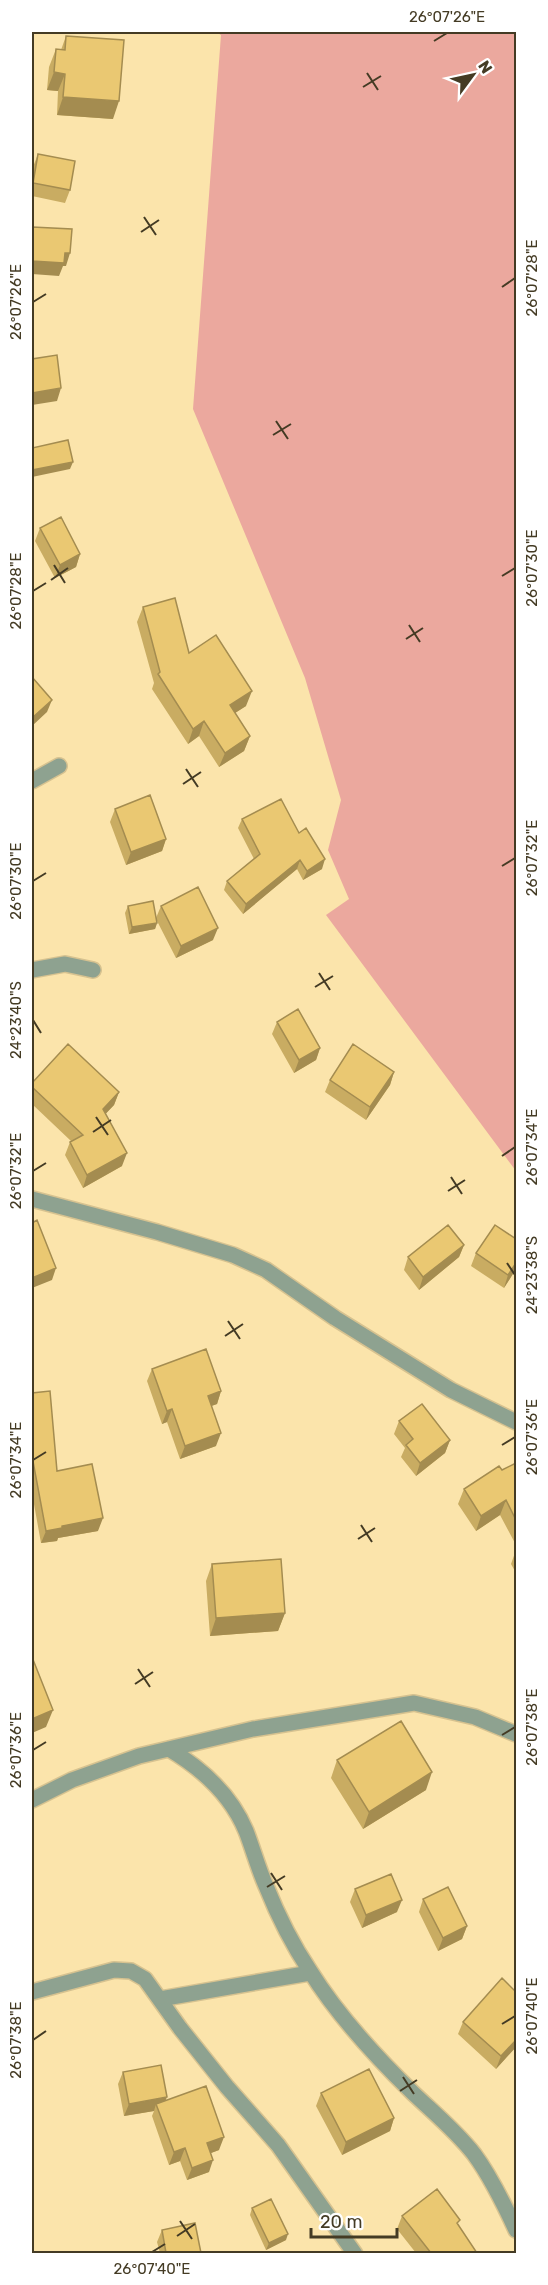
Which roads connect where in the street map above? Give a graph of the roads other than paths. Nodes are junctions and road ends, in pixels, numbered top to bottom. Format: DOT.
graph roads {
  1 [pos="59,766"];
  2 [pos="32,781"];
  3 [pos="32,970"];
  4 [pos="93,970"];
  5 [pos="32,1199"];
  6 [pos="516,1422"];
  7 [pos="516,1734"];
  8 [pos="169,1749"];
  9 [pos="32,1800"];
  10 [pos="310,1973"];
  11 [pos="32,1992"];
  12 [pos="160,1999"];
  13 [pos="516,2230"];
  14 [pos="355,2253"];
  1 -- 2 [label="street"];
  3 -- 4 [label="street"];
  5 -- 6 [label="street"];
  7 -- 8 [label="street"];
  8 -- 9 [label="street"];
  8 -- 10 [label="street"];
  10 -- 12 [label="street"];
  10 -- 13 [label="street"];
  11 -- 12 [label="street"];
  12 -- 14 [label="street"];
}
